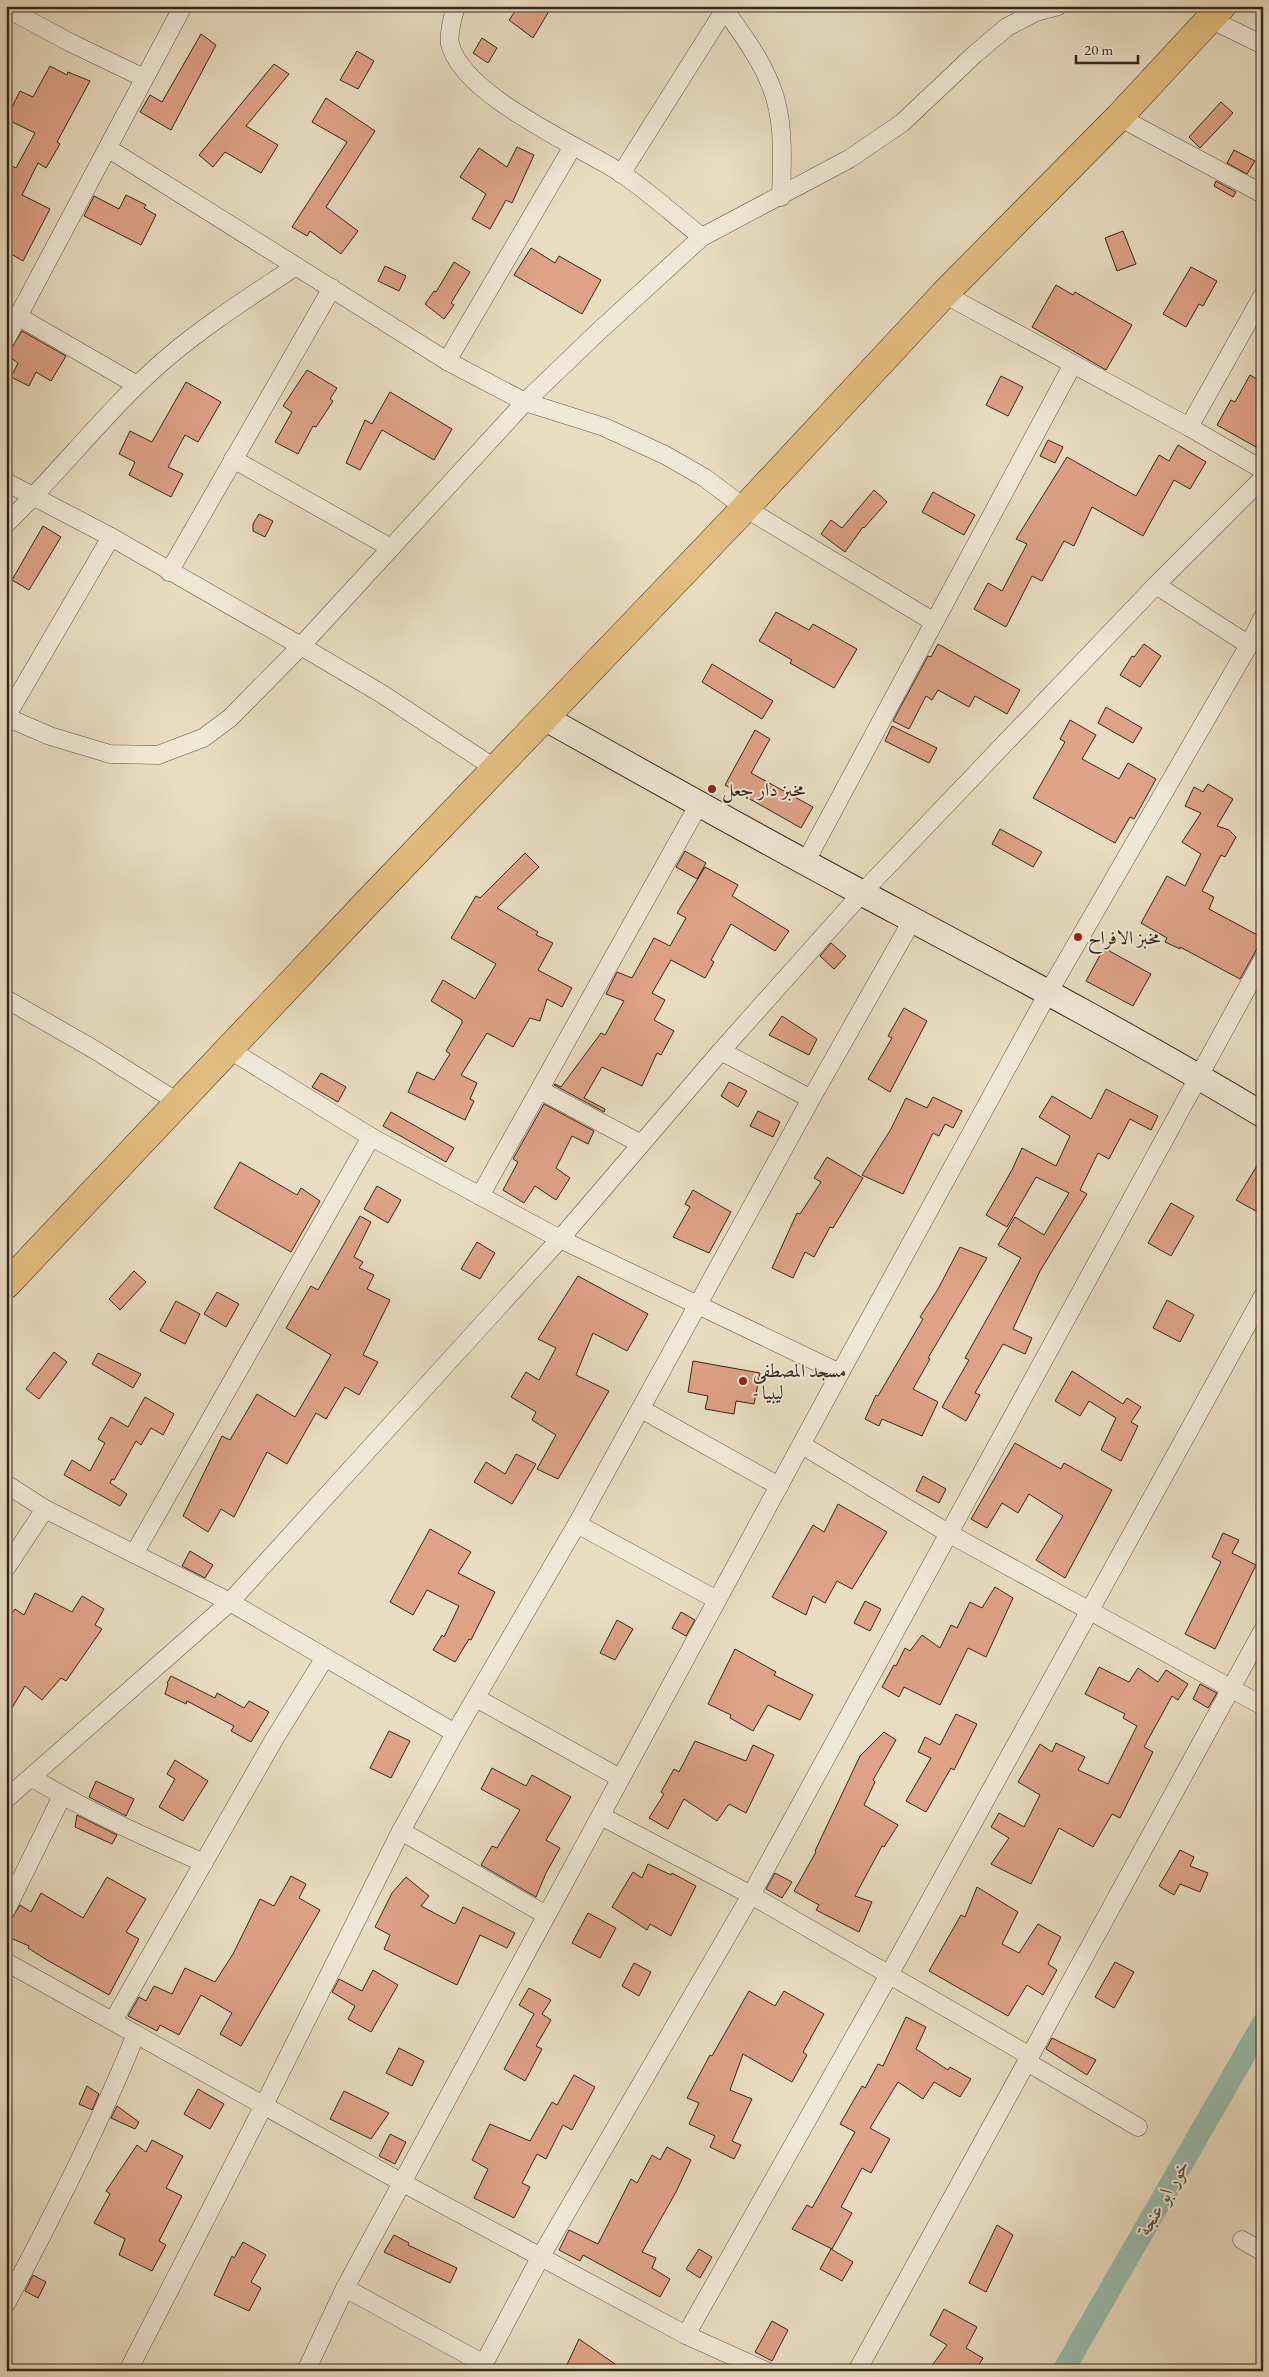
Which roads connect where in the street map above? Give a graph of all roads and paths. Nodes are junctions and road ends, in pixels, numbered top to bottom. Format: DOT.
graph roads {
  1 [pos="183,6"];
  2 [pos="456,6"];
  3 [pos="1058,6"];
  4 [pos="6,8"];
  5 [pos="726,8"];
  6 [pos="1037,9"];
  7 [pos="1216,13"];
  8 [pos="1263,45"];
  9 [pos="144,78"];
  10 [pos="1119,116"];
  11 [pos="573,146"];
  12 [pos="108,149"];
  13 [pos="621,174"];
  14 [pos="1263,194"];
  15 [pos="781,197"];
  16 [pos="702,237"];
  17 [pos="296,266"];
  18 [pos="332,288"];
  19 [pos="944,294"];
  20 [pos="1263,295"];
  21 [pos="18,317"];
  22 [pos="6,339"];
  23 [pos="447,361"];
  24 [pos="1073,364"];
  25 [pos="137,385"];
  26 [pos="525,402"];
  27 [pos="1189,427"];
  28 [pos="233,459"];
  29 [pos="1263,470"];
  30 [pos="1263,478"];
  31 [pos="6,482"];
  32 [pos="34,497"];
  33 [pos="745,508"];
  34 [pos="6,524"];
  35 [pos="111,537"];
  36 [pos="392,548"];
  37 [pos="169,572"];
  38 [pos="1156,585"];
  39 [pos="1263,617"];
  40 [pos="934,622"];
  41 [pos="1249,645"];
  42 [pos="301,646"];
  43 [pos="6,717"];
  44 [pos="545,718"];
  45 [pos="496,769"];
  46 [pos="699,804"];
  47 [pos="806,862"];
  48 [pos="862,893"];
  49 [pos="913,919"];
  50 [pos="1263,959"];
  51 [pos="1048,993"];
  52 [pos="6,999"];
  53 [pos="230,1050"];
  54 [pos="721,1051"];
  55 [pos="1199,1076"];
  56 [pos="540,1090"];
  57 [pos="811,1099"];
  58 [pos="179,1103"];
  59 [pos="1263,1115"];
  60 [pos="371,1137"];
  61 [pos="641,1144"];
  62 [pos="480,1196"];
  63 [pos="560,1239"];
  64 [pos="6,1285"];
  65 [pos="1263,1296"];
  66 [pos="698,1306"];
  67 [pos="840,1373"];
  68 [pos="641,1409"];
  69 [pos="802,1445"];
  70 [pos="6,1484"];
  71 [pos="779,1486"];
  72 [pos="46,1509"];
  73 [pos="577,1524"];
  74 [pos="948,1533"];
  75 [pos="134,1554"];
  76 [pos="6,1568"];
  77 [pos="717,1600"];
  78 [pos="230,1602"];
  79 [pos="1087,1611"];
  80 [pos="1263,1630"];
  81 [pos="324,1659"];
  82 [pos="1230,1689"];
  83 [pos="476,1698"];
  84 [pos="1263,1706"];
  85 [pos="455,1733"];
  86 [pos="31,1777"];
  87 [pos="620,1778"];
  88 [pos="62,1796"];
  89 [pos="6,1799"];
  90 [pos="601,1816"];
  91 [pos="401,1831"];
  92 [pos="204,1863"];
  93 [pos="751,1896"];
  94 [pos="6,1910"];
  95 [pos="546,1915"];
  96 [pos="6,1962"];
  97 [pos="889,1975"];
  98 [pos="113,2021"];
  99 [pos="136,2034"];
  100 [pos="1029,2059"];
  101 [pos="264,2105"];
  102 [pos="1138,2127"];
  103 [pos="403,2183"];
  104 [pos="1242,2240"];
  105 [pos="1263,2252"];
  106 [pos="541,2256"];
  107 [pos="345,2288"];
  108 [pos="6,2304"];
  109 [pos="686,2335"];
  110 [pos="482,2368"];
  111 [pos="128,2371"];
  112 [pos="306,2371"];
  113 [pos="766,2371"];
  114 [pos="857,2371"];
  1 -- 9 [label="street"];
  2 -- 11 [label="street"];
  3 -- 6 [label="street"];
  4 -- 9 [label="street"];
  5 -- 13 [label="street"];
  5 -- 15 [label="street"];
  6 -- 15 [label="street"];
  7 -- 8 [label="street"];
  7 -- 10 [label="highway"];
  9 -- 12 [label="street"];
  10 -- 14 [label="street"];
  10 -- 19 [label="highway"];
  11 -- 13 [label="street"];
  11 -- 23 [label="street"];
  12 -- 17 [label="street"];
  12 -- 21 [label="street"];
  13 -- 16 [label="street"];
  15 -- 16 [label="street"];
  16 -- 26 [label="street"];
  17 -- 18 [label="street"];
  17 -- 25 [label="street"];
  18 -- 23 [label="street"];
  18 -- 28 [label="street"];
  19 -- 24 [label="street"];
  19 -- 33 [label="highway"];
  20 -- 27 [label="street"];
  21 -- 22 [label="street"];
  21 -- 25 [label="street"];
  23 -- 26 [label="street"];
  24 -- 27 [label="street"];
  24 -- 40 [label="street"];
  25 -- 32 [label="street"];
  26 -- 33 [label="street"];
  26 -- 36 [label="street"];
  27 -- 29 [label="street"];
  28 -- 36 [label="street"];
  28 -- 37 [label="street"];
  30 -- 38 [label="street"];
  31 -- 32 [label="street"];
  32 -- 34 [label="street"];
  32 -- 35 [label="street"];
  33 -- 40 [label="street"];
  33 -- 44 [label="highway"];
  35 -- 37 [label="street"];
  35 -- 43 [label="street"];
  36 -- 42 [label="street"];
  37 -- 42 [label="street"];
  38 -- 41 [label="street"];
  38 -- 48 [label="street"];
  39 -- 41 [label="street"];
  40 -- 47 [label="street"];
  41 -- 51 [label="street"];
  42 -- 43 [label="street"];
  42 -- 45 [label="street"];
  44 -- 45 [label="highway"];
  44 -- 46 [label="street"];
  45 -- 53 [label="highway"];
  46 -- 47 [label="street"];
  46 -- 56 [label="street"];
  47 -- 48 [label="street"];
  48 -- 49 [label="street"];
  48 -- 54 [label="street"];
  49 -- 51 [label="street"];
  49 -- 57 [label="street"];
  50 -- 55 [label="street"];
  51 -- 55 [label="street"];
  51 -- 67 [label="street"];
  52 -- 58 [label="street"];
  53 -- 58 [label="highway"];
  53 -- 60 [label="street"];
  54 -- 57 [label="street"];
  54 -- 61 [label="street"];
  55 -- 59 [label="street"];
  55 -- 74 [label="street"];
  56 -- 61 [label="street"];
  56 -- 62 [label="street"];
  57 -- 66 [label="street"];
  58 -- 64 [label="highway"];
  60 -- 62 [label="street"];
  60 -- 75 [label="street"];
  61 -- 63 [label="street"];
  62 -- 63 [label="street"];
  63 -- 66 [label="street"];
  63 -- 78 [label="street"];
  65 -- 79 [label="street"];
  66 -- 67 [label="street"];
  66 -- 68 [label="street"];
  67 -- 69 [label="street"];
  68 -- 71 [label="street"];
  68 -- 73 [label="street"];
  69 -- 71 [label="street"];
  69 -- 74 [label="street"];
  70 -- 72 [label="street"];
  71 -- 77 [label="street"];
  72 -- 75 [label="street"];
  72 -- 76 [label="street"];
  73 -- 77 [label="street"];
  73 -- 83 [label="street"];
  74 -- 79 [label="street"];
  74 -- 93 [label="street"];
  75 -- 78 [label="street"];
  77 -- 87 [label="street"];
  78 -- 81 [label="street"];
  78 -- 86 [label="street"];
  79 -- 82 [label="street"];
  79 -- 97 [label="street"];
  80 -- 82 [label="street"];
  81 -- 85 [label="street"];
  81 -- 92 [label="street"];
  82 -- 84 [label="street"];
  82 -- 100 [label="street"];
  83 -- 85 [label="street"];
  83 -- 87 [label="street"];
  85 -- 91 [label="street"];
  86 -- 88 [label="street"];
  86 -- 89 [label="street"];
  87 -- 90 [label="street"];
  88 -- 92 [label="street"];
  88 -- 94 [label="street"];
  90 -- 93 [label="street"];
  90 -- 95 [label="street"];
  91 -- 95 [label="street"];
  91 -- 101 [label="street"];
  92 -- 98 [label="street"];
  93 -- 97 [label="street"];
  93 -- 106 [label="street"];
  95 -- 103 [label="street"];
  96 -- 98 [label="street"];
  97 -- 100 [label="street"];
  97 -- 109 [label="street"];
  98 -- 99 [label="street"];
  99 -- 101 [label="street"];
  99 -- 108 [label="street"];
  100 -- 102 [label="street"];
  100 -- 114 [label="street"];
  101 -- 103 [label="street"];
  101 -- 111 [label="street"];
  103 -- 106 [label="street"];
  103 -- 107 [label="street"];
  104 -- 105 [label="street"];
  106 -- 109 [label="street"];
  106 -- 110 [label="street"];
  107 -- 110 [label="street"];
  107 -- 112 [label="street"];
  109 -- 113 [label="street"];
}
